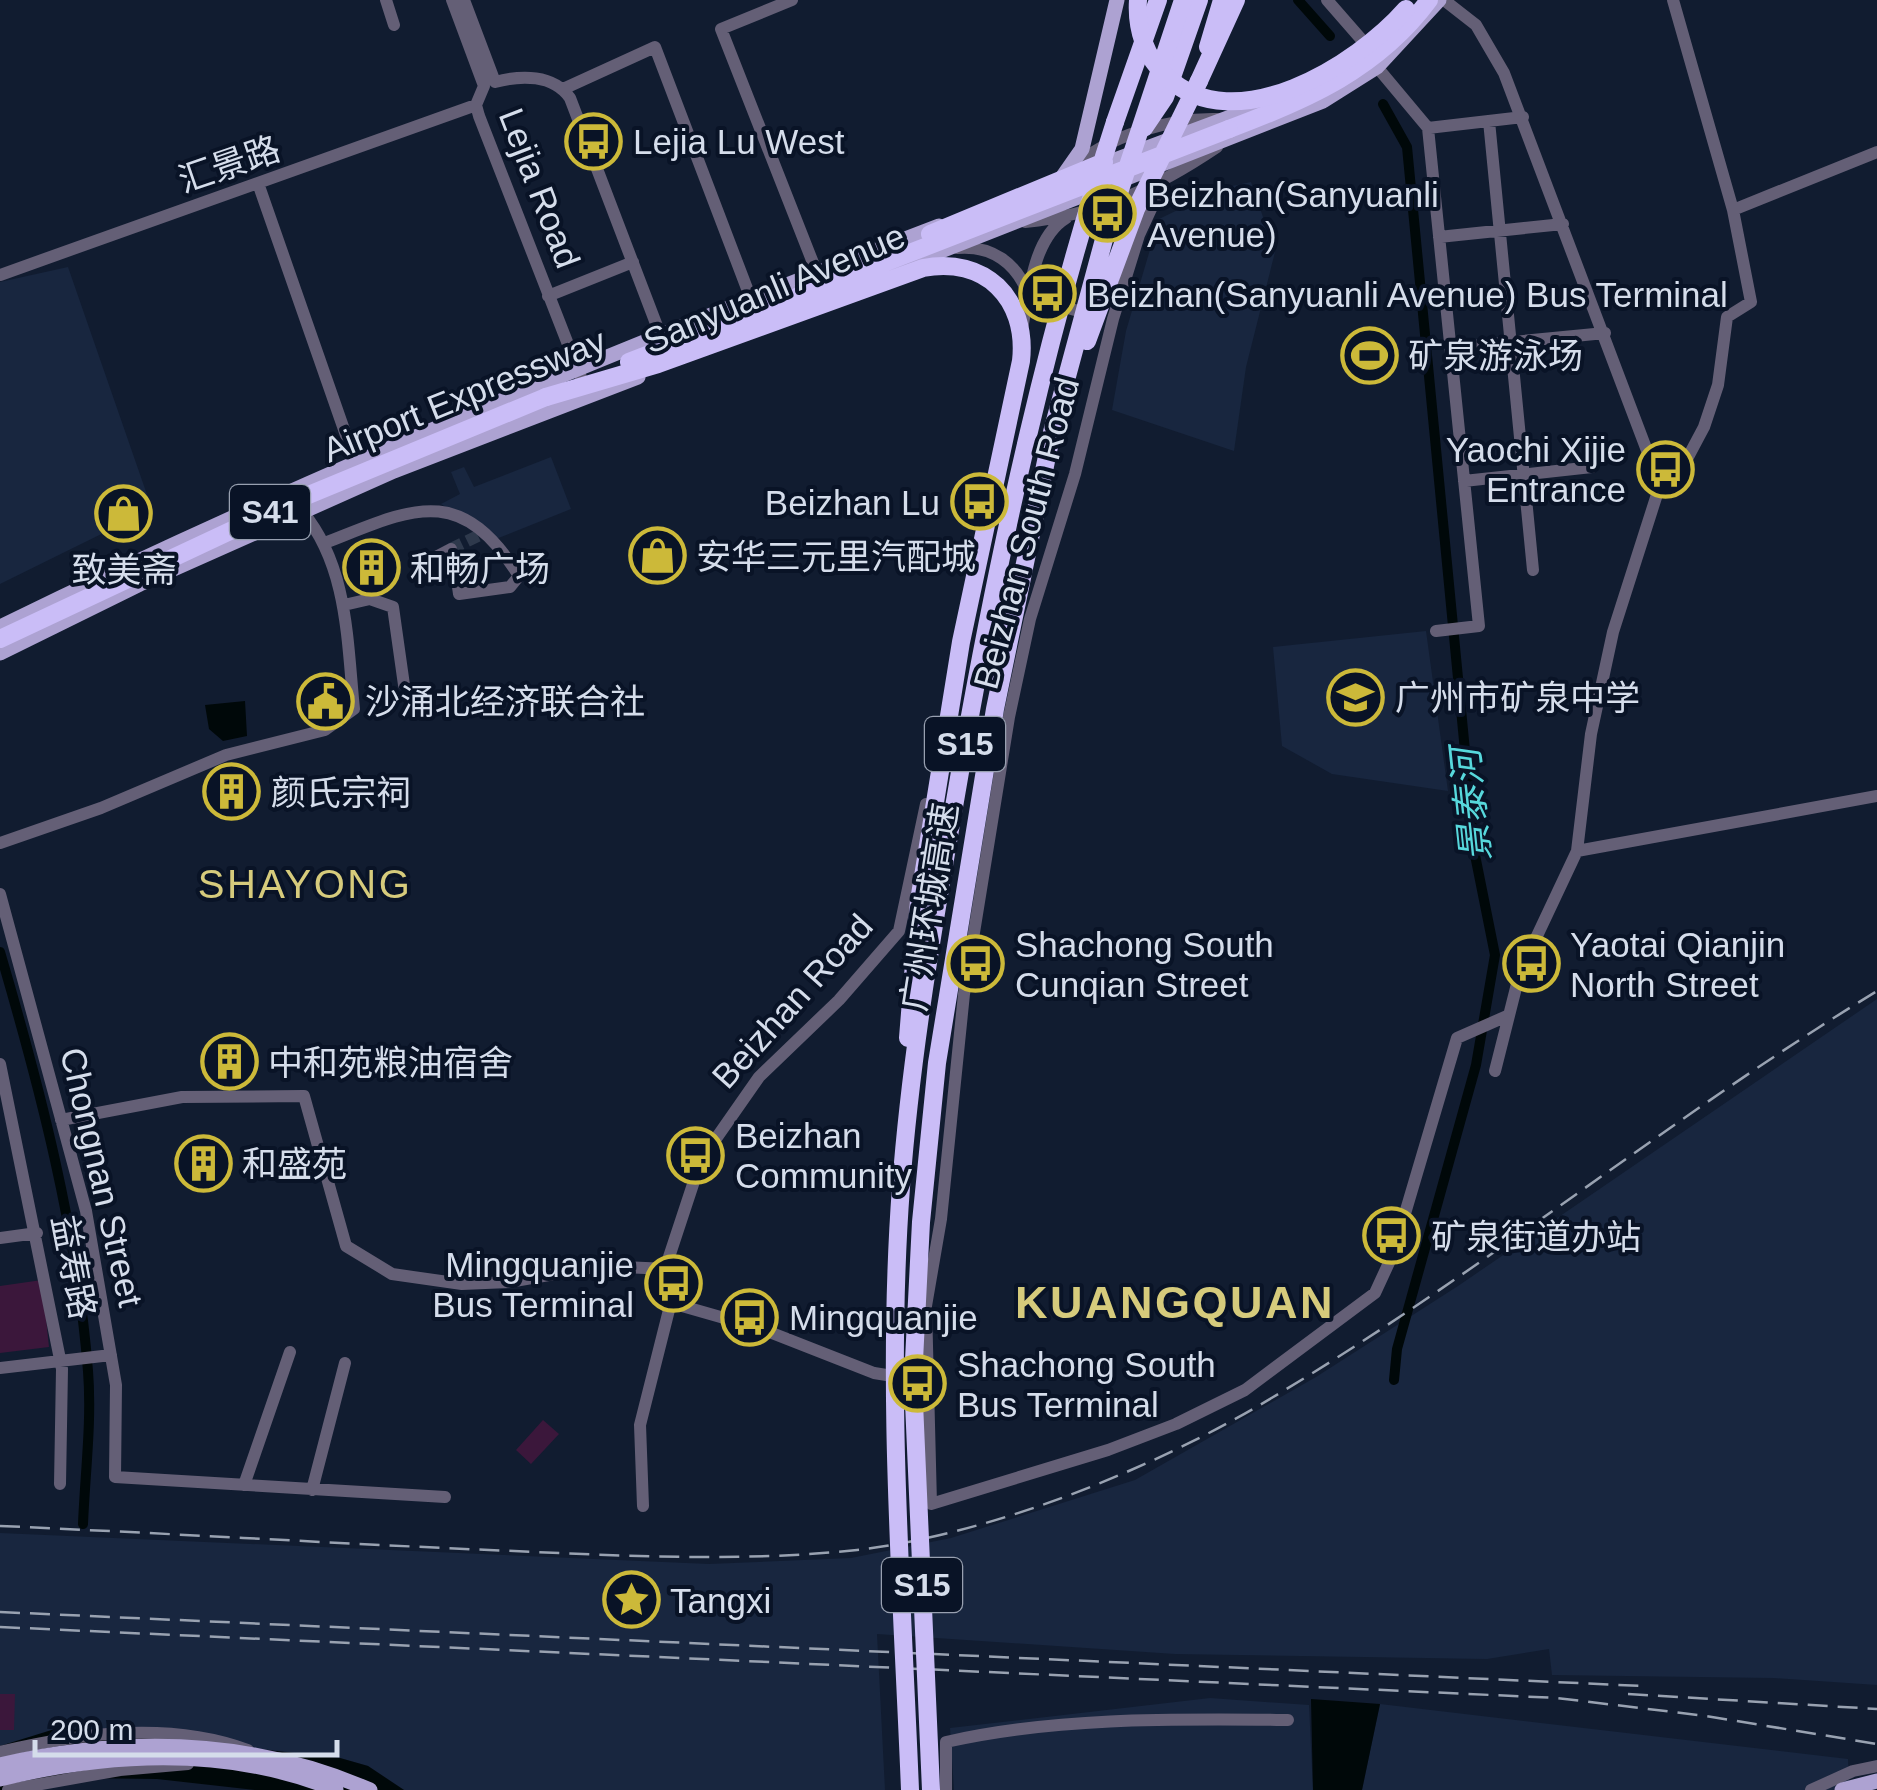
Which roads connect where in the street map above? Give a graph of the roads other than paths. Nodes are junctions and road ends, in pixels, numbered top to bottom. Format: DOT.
graph roads {
  1 [pos="386,0"];
  2 [pos="452,0"];
  3 [pos="464,0"];
  4 [pos="792,0"];
  5 [pos="1117,0"];
  6 [pos="1141,0"];
  7 [pos="1158,0"];
  8 [pos="1184,0"];
  9 [pos="1199,0"];
  10 [pos="1222,0"];
  11 [pos="1236,0"];
  12 [pos="1327,0"];
  13 [pos="1412,0"];
  14 [pos="1429,0"];
  15 [pos="1441,0"];
  16 [pos="1673,0"];
  17 [pos="394,26"];
  18 [pos="1368,47"];
  19 [pos="1377,67"];
  20 [pos="1200,81"];
  21 [pos="490,84"];
  22 [pos="563,89"];
  23 [pos="476,104"];
  24 [pos="1522,117"];
  25 [pos="1489,121"];
  26 [pos="1116,122"];
  27 [pos="1428,128"];
  28 [pos="1224,142"];
  29 [pos="1877,152"];
  30 [pos="1061,180"];
  31 [pos="1163,183"];
  32 [pos="259,186"];
  33 [pos="1733,210"];
  34 [pos="1066,218"];
  35 [pos="1012,224"];
  36 [pos="1564,224"];
  37 [pos="1502,230"];
  38 [pos="1439,236"];
  39 [pos="944,250"];
  40 [pos="633,262"];
  41 [pos="816,273"];
  42 [pos="0,275"];
  43 [pos="849,276"];
  44 [pos="548,296"];
  45 [pos="1029,297"];
  46 [pos="750,299"];
  47 [pos="1112,321"];
  48 [pos="1604,333"];
  49 [pos="660,334"];
  50 [pos="1513,342"];
  51 [pos="1450,348"];
  52 [pos="577,368"];
  53 [pos="547,397"];
  54 [pos="588,397"];
  55 [pos="355,460"];
  56 [pos="1592,467"];
  57 [pos="1524,474"];
  58 [pos="1464,481"];
  59 [pos="1660,486"];
  60 [pos="1039,489"];
  61 [pos="302,511"];
  62 [pos="325,543"];
  63 [pos="451,549"];
  64 [pos="430,560"];
  65 [pos="1533,570"];
  66 [pos="456,573"];
  67 [pos="344,605"];
  68 [pos="0,627"];
  69 [pos="1436,630"];
  70 [pos="0,639"];
  71 [pos="0,652"];
  72 [pos="404,686"];
  73 [pos="1877,796"];
  74 [pos="0,843"];
  75 [pos="1578,852"];
  76 [pos="0,894"];
  77 [pos="1506,1016"];
  78 [pos="0,1064"];
  79 [pos="1496,1070"];
  80 [pos="61,1120"];
  81 [pos="901,1186"];
  82 [pos="38,1233"];
  83 [pos="0,1238"];
  84 [pos="668,1269"];
  85 [pos="672,1298"];
  86 [pos="290,1352"];
  87 [pos="111,1354"];
  88 [pos="60,1359"];
  89 [pos="345,1363"];
  90 [pos="0,1368"];
  91 [pos="925,1380"];
  92 [pos="60,1484"];
  93 [pos="244,1485"];
  94 [pos="312,1490"];
  95 [pos="445,1497"];
  96 [pos="642,1506"];
  97 [pos="1288,1720"];
  98 [pos="0,1752"];
  99 [pos="264,1756"];
  100 [pos="229,1762"];
  101 [pos="0,1766"];
  102 [pos="1877,1766"];
  103 [pos="0,1779"];
  104 [pos="1877,1781"];
  105 [pos="8,1790"];
  106 [pos="336,1790"];
  107 [pos="370,1790"];
  108 [pos="910,1790"];
  109 [pos="932,1790"];
  110 [pos="946,1790"];
  111 [pos="1811,1790"];
  112 [pos="1842,1790"];
  1 -- 17 [label="street"];
  2 -- 21 [label="street, Lejia Road"];
  3 -- 21 [label="street, Lejia Road"];
  4 -- 41 [label="street"];
  5 -- 30 [label="main road"];
  6 -- 13 [label="highway, bridge"];
  6 -- 26 [label="highway, bridge"];
  7 -- 26 [label="highway, 广州环城高速 / S15, bridge"];
  8 -- 60 [label="highway, 广州环城高速 / S15, bridge"];
  9 -- 43 [label="highway, bridge"];
  10 -- 20 [label="highway"];
  11 -- 20 [label="highway"];
  12 -- 18 [label="street"];
  13 -- 18 [label="main road, Sanyuanli Avenue"];
  14 -- 43 [label="highway, bridge"];
  15 -- 19 [label="main road, Sanyuanli Avenue"];
  15 -- 24 [label="street"];
  16 -- 33 [label="street"];
  18 -- 30 [label="main road, Sanyuanli Avenue"];
  19 -- 27 [label="street"];
  19 -- 28 [label="main road, Sanyuanli Avenue"];
  20 -- 60 [label="highway, bridge"];
  21 -- 22 [label="street, Lejia Road"];
  21 -- 23 [label="street, Lejia Road"];
  22 -- 40 [label="street, Lejia Road"];
  22 -- 46 [label="street"];
  23 -- 32 [label="street, 汇景路"];
  23 -- 44 [label="street, Lejia Road"];
  24 -- 25 [label="street"];
  24 -- 36 [label="street"];
  25 -- 27 [label="street"];
  25 -- 37 [label="street"];
  26 -- 81 [label="highway, 广州环城高速 / S15, bridge"];
  27 -- 38 [label="street"];
  28 -- 31 [label="street"];
  28 -- 35 [label="main road, Sanyuanli Avenue"];
  29 -- 33 [label="street"];
  30 -- 41 [label="main road, Sanyuanli Avenue"];
  31 -- 34 [label="street"];
  31 -- 47 [label="street, Beizhan South Road"];
  32 -- 42 [label="street, 汇景路"];
  32 -- 55 [label="street"];
  33 -- 59 [label="street"];
  34 -- 35 [label="street"];
  34 -- 45 [label="street, Beizhan Road"];
  35 -- 39 [label="main road, Sanyuanli Avenue"];
  36 -- 37 [label="street"];
  36 -- 48 [label="street"];
  37 -- 38 [label="street"];
  37 -- 50 [label="street"];
  38 -- 51 [label="street"];
  39 -- 45 [label="street"];
  39 -- 54 [label="main road, Sanyuanli Avenue"];
  40 -- 44 [label="street"];
  40 -- 49 [label="street, Lejia Road"];
  41 -- 46 [label="main road, Sanyuanli Avenue"];
  43 -- 53 [label="highway, Airport Expressway / S41, bridge"];
  44 -- 52 [label="street, Lejia Road"];
  45 -- 47 [label="street"];
  45 -- 84 [label="street, Beizhan Road"];
  46 -- 49 [label="main road, Sanyuanli Avenue"];
  47 -- 91 [label="street, Beizhan South Road"];
  48 -- 50 [label="street"];
  48 -- 59 [label="street"];
  49 -- 52 [label="main road, Sanyuanli Avenue"];
  50 -- 51 [label="street"];
  50 -- 57 [label="street"];
  51 -- 58 [label="street"];
  52 -- 53 [label="main road, Sanyuanli Avenue"];
  52 -- 54 [label="street, Lejia Road"];
  53 -- 54 [label="main road, Sanyuanli Avenue"];
  53 -- 55 [label="main road, Sanyuanli Avenue"];
  53 -- 61 [label="main road, Sanyuanli Avenue"];
  53 -- 70 [label="highway, Airport Expressway / S41"];
  53 -- 81 [label="highway, bridge"];
  55 -- 68 [label="main road, Sanyuanli Avenue"];
  56 -- 57 [label="street"];
  57 -- 58 [label="street"];
  57 -- 65 [label="street"];
  58 -- 69 [label="street"];
  59 -- 75 [label="street"];
  60 -- 109 [label="highway, 广州环城高速 / S15, bridge"];
  61 -- 62 [label="street"];
  61 -- 71 [label="main road, Sanyuanli Avenue"];
  62 -- 66 [label="street"];
  62 -- 67 [label="street"];
  63 -- 64 [label="street"];
  67 -- 72 [label="street"];
  67 -- 74 [label="street"];
  73 -- 75 [label="street"];
  75 -- 77 [label="street"];
  76 -- 80 [label="street, Chongnan Street"];
  77 -- 79 [label="street"];
  77 -- 91 [label="street, Beizhan South Road"];
  78 -- 82 [label="street, 益寿路"];
  80 -- 84 [label="street"];
  80 -- 87 [label="street, Chongnan Street"];
  81 -- 108 [label="highway, 广州环城高速 / S15, bridge"];
  82 -- 83 [label="street"];
  82 -- 88 [label="street, 益寿路"];
  84 -- 85 [label="street, Beizhan Road"];
  85 -- 91 [label="street"];
  85 -- 96 [label="street"];
  86 -- 93 [label="street"];
  87 -- 88 [label="street"];
  87 -- 93 [label="street, Chongnan Street"];
  88 -- 90 [label="street"];
  88 -- 92 [label="street, 益寿路"];
  89 -- 94 [label="street"];
  93 -- 94 [label="street"];
  94 -- 95 [label="street"];
  97 -- 110 [label="street"];
  98 -- 99 [label="street"];
  99 -- 101 [label="main road"];
  99 -- 107 [label="main road"];
  100 -- 103 [label="main road"];
  100 -- 105 [label="street"];
  100 -- 106 [label="main road"];
  102 -- 111 [label="street"];
  104 -- 112 [label="main road"];
}
